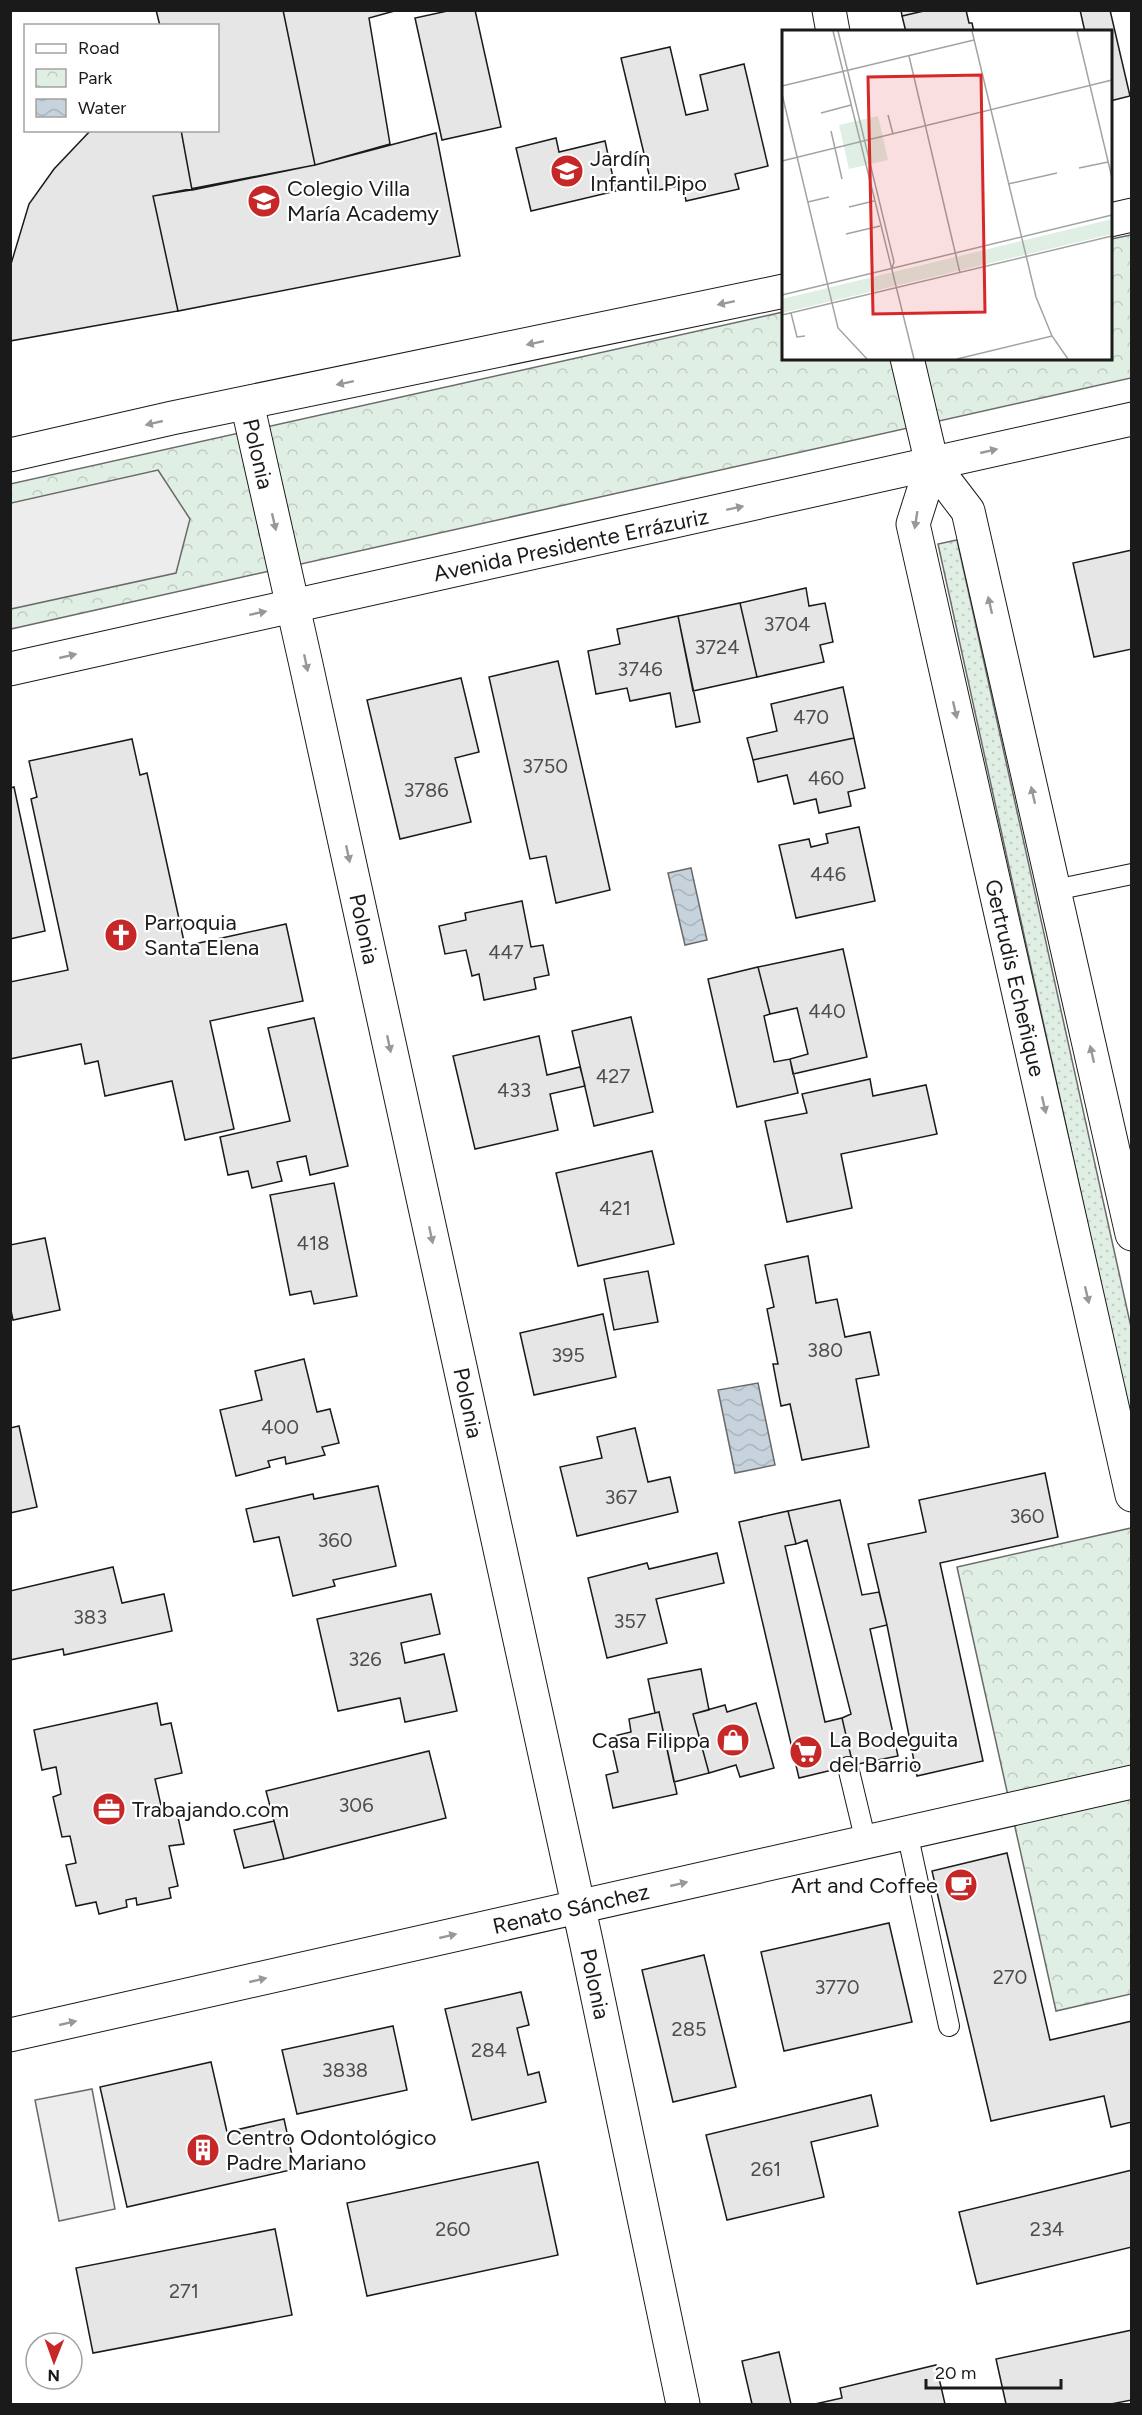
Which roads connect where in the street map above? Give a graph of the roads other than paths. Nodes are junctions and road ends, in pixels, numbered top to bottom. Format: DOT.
graph roads {
  1 [pos="829,10"];
  2 [pos="833,30"];
  3 [pos="1131,215"];
  4 [pos="1112,220"];
  5 [pos="782,291"];
  6 [pos="907,360"];
  7 [pos="247,403"];
  8 [pos="1131,419"];
  9 [pos="10,455"];
  10 [pos="932,464"];
  11 [pos="293,606"];
  12 [pos="10,669"];
  13 [pos="1131,874"];
  14 [pos="1055,890"];
  15 [pos="1122,1143"];
  16 [pos="1131,1234"];
  17 [pos="1131,1494"];
  18 [pos="848,1767"];
  19 [pos="1131,1782"];
  20 [pos="907,1832"];
  21 [pos="866,1842"];
  22 [pos="578,1907"];
  23 [pos="949,2026"];
  24 [pos="10,2035"];
  25 [pos="683,2404"];
  1 -- 2 [label="street"];
  3 -- 4 [label="street"];
  5 -- 7 [label="street, one-way"];
  6 -- 10 [label="street"];
  7 -- 9 [label="street, one-way"];
  7 -- 11 [label="street, Polonia, one-way"];
  10 -- 8 [label="street, Avenida Presidente Errázuriz, one-way"];
  11 -- 10 [label="street, Avenida Presidente Errázuriz, one-way"];
  14 -- 10 [label="street, one-way"];
  10 -- 17 [label="street, Gertrudis Echeñique, one-way"];
  12 -- 11 [label="street, Avenida Presidente Errázuriz, one-way"];
  11 -- 22 [label="street, Polonia, one-way"];
  13 -- 14 [label="lane"];
  15 -- 14 [label="street, one-way"];
  15 -- 16 [label="street"];
  18 -- 21 [label="lane"];
  19 -- 20 [label="street, Renato Sánchez"];
  20 -- 21 [label="street, Renato Sánchez"];
  20 -- 23 [label="lane"];
  22 -- 21 [label="street, Renato Sánchez, one-way"];
  24 -- 22 [label="street, Renato Sánchez, one-way"];
  22 -- 25 [label="street, Polonia"];
}
